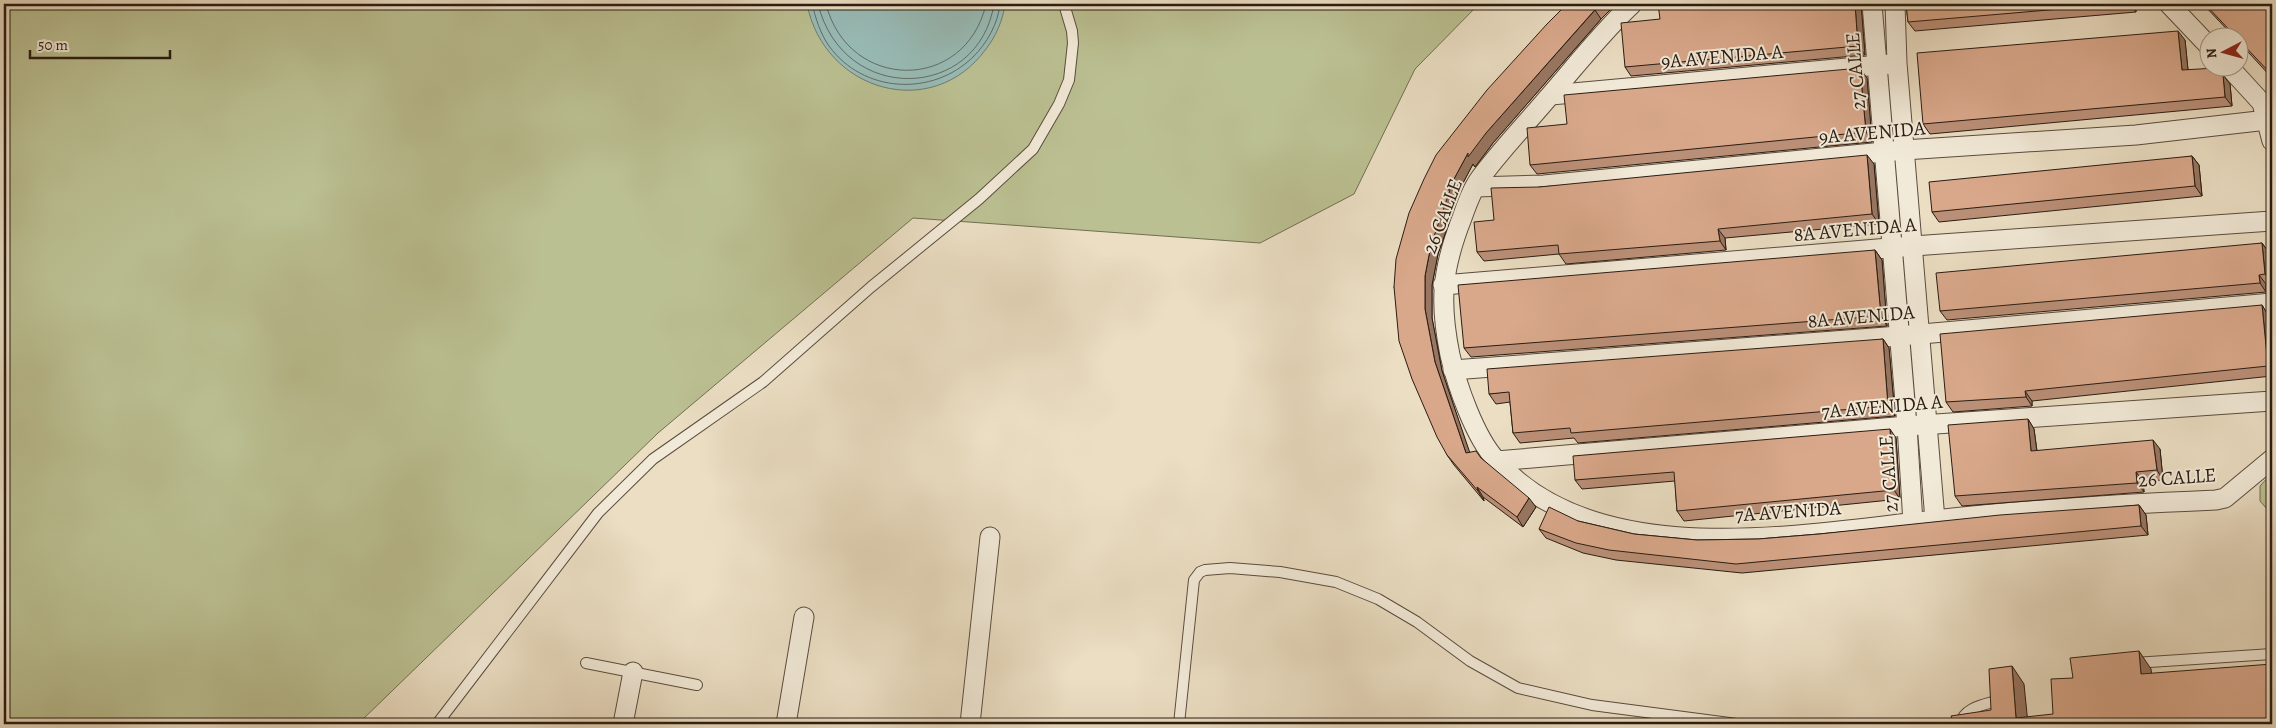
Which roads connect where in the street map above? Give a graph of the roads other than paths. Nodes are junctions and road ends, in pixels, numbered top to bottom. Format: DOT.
graph roads {
  1 [pos="1064,4"];
  2 [pos="1632,4"];
  3 [pos="1872,4"];
  4 [pos="1895,4"];
  5 [pos="2169,4"];
  6 [pos="2198,34"];
  7 [pos="1897,63"];
  8 [pos="1878,65"];
  9 [pos="2240,78"];
  10 [pos="1551,95"];
  11 [pos="2270,120"];
  12 [pos="2272,141"];
  13 [pos="1904,150"];
  14 [pos="1885,153"];
  15 [pos="1475,187"];
  16 [pos="2272,221"];
  17 [pos="1913,246"];
  18 [pos="1893,249"];
  19 [pos="1443,285"];
  20 [pos="2272,302"];
  21 [pos="1921,334"];
  22 [pos="1899,336"];
  23 [pos="1453,370"];
  24 [pos="2272,401"];
  25 [pos="1929,424"];
  26 [pos="1907,426"];
  27 [pos="2272,459"];
  28 [pos="1496,461"];
  29 [pos="2102,505"];
  30 [pos="1935,520"];
  31 [pos="1913,522"];
  32 [pos="990,537"];
  33 [pos="804,617"];
  34 [pos="2272,654"];
  35 [pos="586,663"];
  36 [pos="2119,664"];
  37 [pos="633,672"];
  38 [pos="697,686"];
  39 [pos="1996,702"];
  40 [pos="437,724"];
  41 [pos="623,724"];
  42 [pos="786,724"];
  43 [pos="970,724"];
  44 [pos="1179,724"];
  45 [pos="1737,724"];
  46 [pos="1960,724"];
  1 -- 40 [label="lane"];
  2 -- 10 [label="street, 26 CALLE"];
  3 -- 8 [label="street, 27 CALLE"];
  4 -- 7 [label="street"];
  5 -- 6 [label="street"];
  7 -- 8 [label="street, 9A AVENIDA A"];
  7 -- 13 [label="street"];
  8 -- 10 [label="street, 9A AVENIDA A"];
  8 -- 14 [label="street, 27 CALLE"];
  9 -- 11 [label="street"];
  10 -- 15 [label="street, 26 CALLE"];
  11 -- 12 [label="street"];
  11 -- 13 [label="street, 9A AVENIDA"];
  13 -- 14 [label="street, 9A AVENIDA"];
  13 -- 17 [label="street"];
  14 -- 15 [label="street, 9A AVENIDA"];
  14 -- 18 [label="street, 27 CALLE"];
  15 -- 19 [label="street, 26 CALLE"];
  16 -- 17 [label="street, 8A AVENIDA A"];
  17 -- 18 [label="street, 8A AVENIDA A"];
  17 -- 21 [label="street"];
  18 -- 19 [label="street, 8A AVENIDA A"];
  18 -- 22 [label="street, 27 CALLE"];
  19 -- 23 [label="street, 26 CALLE"];
  20 -- 21 [label="street, 8A AVENIDA"];
  21 -- 22 [label="street, 8A AVENIDA"];
  21 -- 25 [label="street"];
  22 -- 23 [label="street, 8A AVENIDA"];
  22 -- 26 [label="street, 27 CALLE"];
  23 -- 28 [label="street, 26 CALLE"];
  24 -- 25 [label="street, 7A AVENIDA A"];
  25 -- 26 [label="street, 7A AVENIDA A"];
  25 -- 30 [label="street"];
  26 -- 28 [label="street, 7A AVENIDA A"];
  26 -- 31 [label="street, 27 CALLE"];
  27 -- 29 [label="street, 26 CALLE"];
  28 -- 31 [label="street, 7A AVENIDA"];
  29 -- 30 [label="street, 7A AVENIDA"];
  30 -- 31 [label="street, 7A AVENIDA"];
  32 -- 43 [label="street"];
  33 -- 42 [label="street"];
  34 -- 36 [label="lane"];
  35 -- 37 [label="lane"];
  37 -- 38 [label="lane"];
  37 -- 41 [label="street"];
  39 -- 46 [label="lane"];
  44 -- 45 [label="lane"];
}
